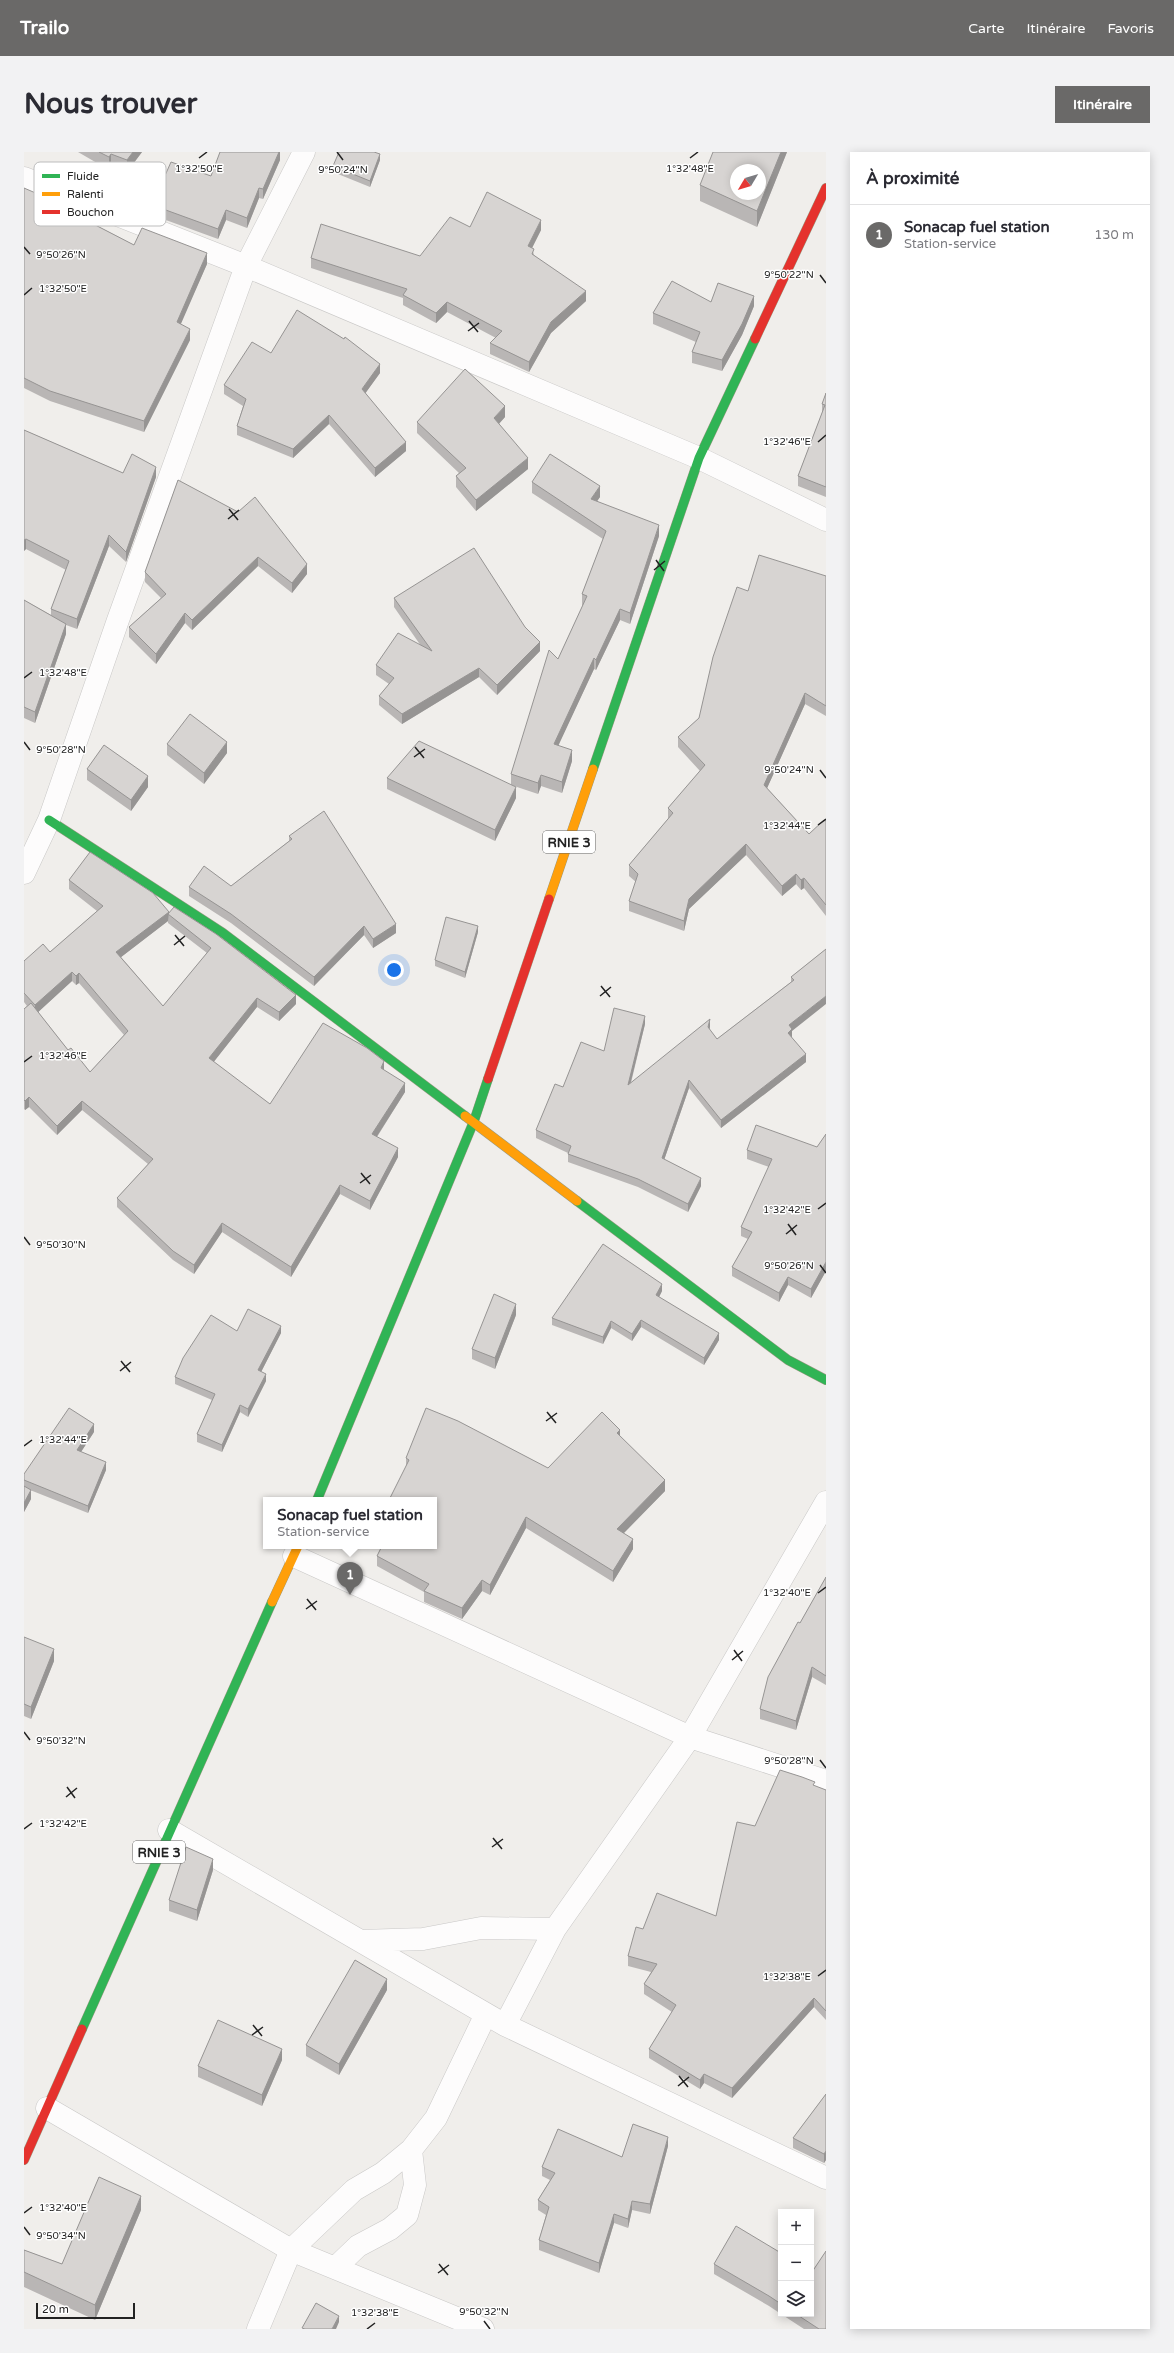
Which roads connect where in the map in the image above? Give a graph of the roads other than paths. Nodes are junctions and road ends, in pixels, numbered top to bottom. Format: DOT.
graph roads {
  1 [pos="304,152"];
  2 [pos="24,178"];
  3 [pos="34,182"];
  4 [pos="826,188"];
  5 [pos="145,226"];
  6 [pos="246,266"];
  7 [pos="698,458"];
  8 [pos="826,520"];
  9 [pos="49,820"];
  10 [pos="24,873"];
  11 [pos="474,1121"];
  12 [pos="826,1380"];
  13 [pos="318,1497"];
  14 [pos="826,1502"];
  15 [pos="296,1551"];
  16 [pos="690,1737"];
  17 [pos="826,1781"];
  18 [pos="169,1830"];
  19 [pos="554,1929"];
  20 [pos="361,1941"];
  21 [pos="486,2014"];
  22 [pos="505,2025"];
  23 [pos="47,2108"];
  24 [pos="411,2150"];
  25 [pos="24,2160"];
  26 [pos="826,2178"];
  27 [pos="291,2250"];
  28 [pos="335,2268"];
  29 [pos="258,2329"];
  30 [pos="483,2329"];
  1 -- 6 [label="street"];
  2 -- 3 [label="street"];
  4 -- 7 [label="main road, RNIE 3"];
  5 -- 6 [label="street"];
  6 -- 7 [label="street"];
  6 -- 9 [label="street"];
  7 -- 8 [label="street"];
  7 -- 11 [label="main road, RNIE 3"];
  9 -- 10 [label="street"];
  9 -- 11 [label="main road"];
  11 -- 12 [label="main road"];
  11 -- 13 [label="main road, RNIE 3"];
  14 -- 16 [label="street"];
  15 -- 16 [label="street"];
  15 -- 18 [label="main road, RNIE 3"];
  16 -- 17 [label="street"];
  16 -- 19 [label="street"];
  18 -- 20 [label="street"];
  18 -- 23 [label="main road, RNIE 3"];
  19 -- 20 [label="street"];
  19 -- 22 [label="street"];
  20 -- 21 [label="street"];
  21 -- 22 [label="street"];
  21 -- 24 [label="street"];
  22 -- 26 [label="street"];
  23 -- 25 [label="main road, RNIE 3"];
  23 -- 27 [label="street"];
  24 -- 27 [label="street"];
  24 -- 28 [label="street"];
  27 -- 28 [label="street"];
  27 -- 29 [label="street"];
  28 -- 30 [label="street"];
}
